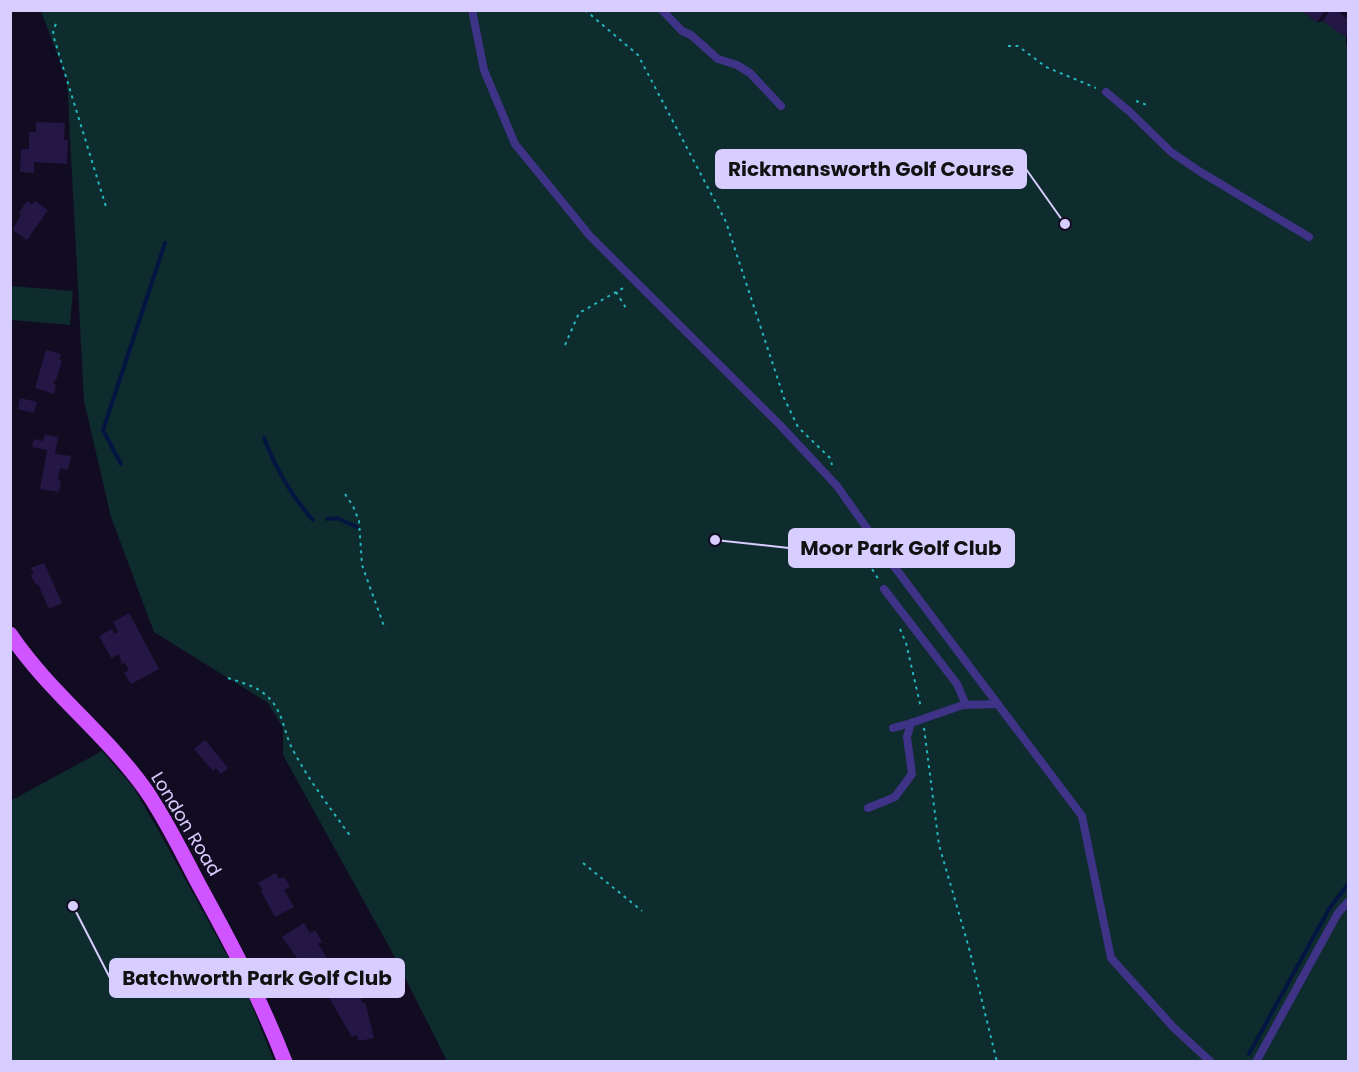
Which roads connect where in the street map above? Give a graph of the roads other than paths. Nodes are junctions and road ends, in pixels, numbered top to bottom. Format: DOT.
graph roads {
  1 [pos="472,10"];
  2 [pos="662,10"];
  3 [pos="1106,92"];
  4 [pos="781,106"];
  5 [pos="1309,237"];
  6 [pos="884,589"];
  7 [pos="10,634"];
  8 [pos="998,704"];
  9 [pos="966,705"];
  10 [pos="911,723"];
  11 [pos="893,728"];
  12 [pos="868,808"];
  13 [pos="1348,902"];
  14 [pos="285,1062"];
  15 [pos="1211,1062"];
  16 [pos="1256,1062"];
  1 -- 8 [label="lane"];
  2 -- 4 [label="lane"];
  3 -- 5 [label="lane"];
  6 -- 9 [label="lane"];
  7 -- 14 [label="main road, London Road"];
  8 -- 9 [label="lane"];
  8 -- 15 [label="lane"];
  9 -- 10 [label="lane"];
  10 -- 11 [label="lane"];
  10 -- 12 [label="lane"];
  13 -- 16 [label="lane"];
}
